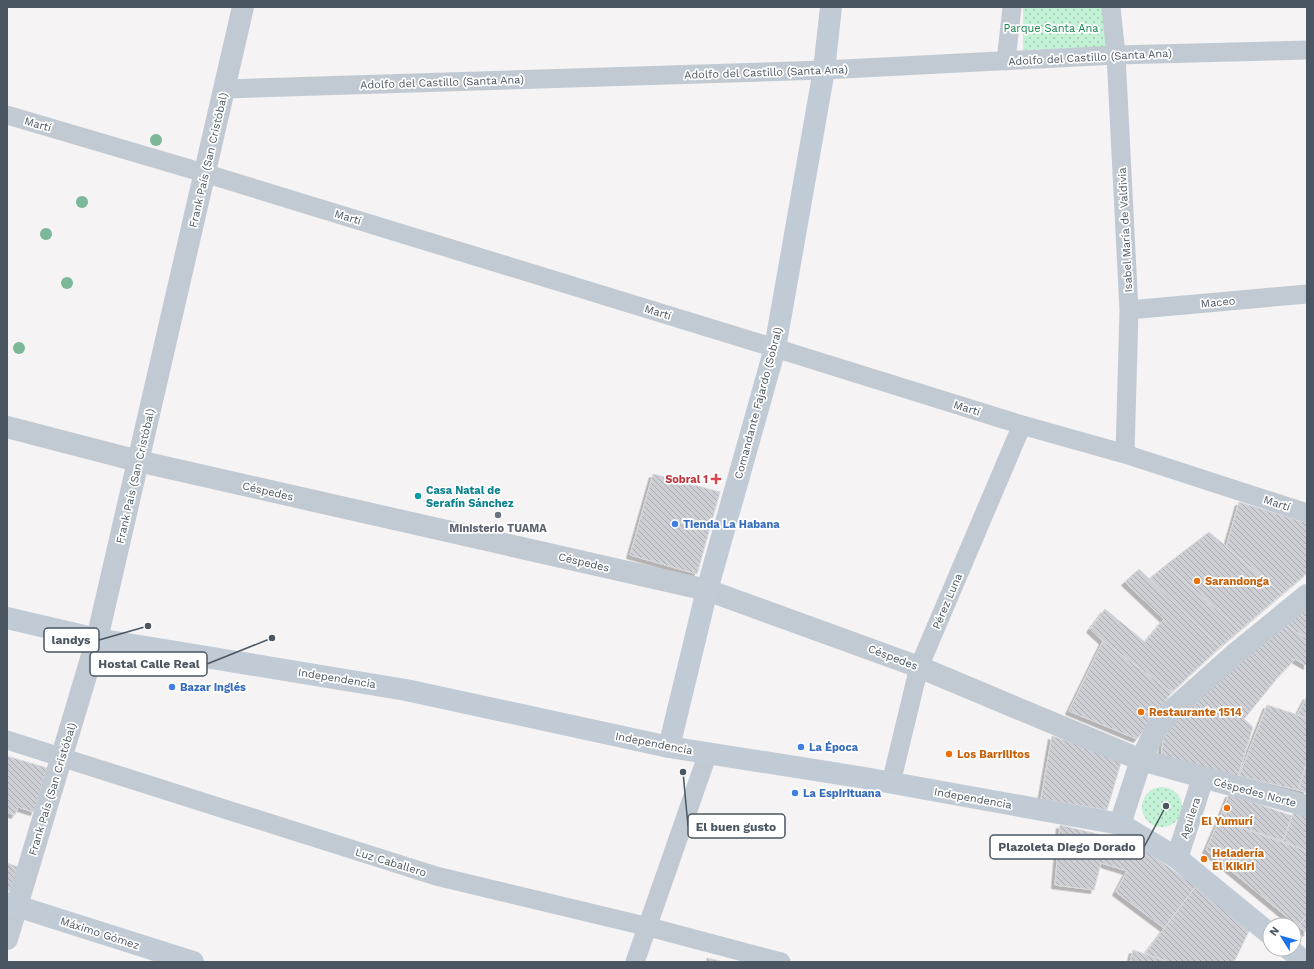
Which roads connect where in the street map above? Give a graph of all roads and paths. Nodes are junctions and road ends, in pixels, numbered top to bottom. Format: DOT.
graph roads {
  1 [pos="243,7"];
  2 [pos="831,7"];
  3 [pos="1012,7"];
  4 [pos="1111,7"];
  5 [pos="1307,50"];
  6 [pos="1116,55"];
  7 [pos="1006,61"];
  8 [pos="824,70"];
  9 [pos="225,89"];
  10 [pos="7,115"];
  11 [pos="204,173"];
  12 [pos="1307,294"];
  13 [pos="1129,310"];
  14 [pos="775,348"];
  15 [pos="1022,425"];
  16 [pos="7,427"];
  17 [pos="1125,454"];
  18 [pos="138,461"];
  19 [pos="1307,513"];
  20 [pos="707,590"];
  21 [pos="1307,594"];
  22 [pos="7,618"];
  23 [pos="97,639"];
  24 [pos="919,667"];
  25 [pos="7,740"];
  26 [pos="669,747"];
  27 [pos="708,753"];
  28 [pos="62,758"];
  29 [pos="1141,760"];
  30 [pos="1203,778"];
  31 [pos="891,783"];
  32 [pos="1307,806"];
  33 [pos="1120,824"];
  34 [pos="1177,858"];
  35 [pos="12,905"];
  36 [pos="649,927"];
  37 [pos="1262,927"];
  38 [pos="7,939"];
  39 [pos="193,962"];
  40 [pos="636,962"];
  41 [pos="781,962"];
  1 -- 9 [label="street, Frank País (San Cristóbal)"];
  2 -- 8 [label="main road, Comandante Fajardo (Sobral)"];
  3 -- 7 [label="street"];
  4 -- 6 [label="street, Isabel María de Valdivia"];
  5 -- 6 [label="street, Adolfo del Castillo (Santa Ana)"];
  6 -- 7 [label="street, Adolfo del Castillo (Santa Ana)"];
  6 -- 13 [label="street, Isabel María de Valdivia"];
  7 -- 8 [label="street, Adolfo del Castillo (Santa Ana)"];
  8 -- 9 [label="street, Adolfo del Castillo (Santa Ana)"];
  8 -- 14 [label="main road, Comandante Fajardo (Sobral)"];
  9 -- 11 [label="street, Frank País (San Cristóbal)"];
  10 -- 11 [label="street, Martí"];
  11 -- 14 [label="street, Martí"];
  11 -- 18 [label="street, Frank País (San Cristóbal)"];
  12 -- 13 [label="street, Maceo"];
  13 -- 17 [label="street, Isabel María de Valdivia"];
  14 -- 15 [label="street, Martí"];
  14 -- 20 [label="main road, Comandante Fajardo (Sobral)"];
  15 -- 17 [label="street, Martí"];
  15 -- 24 [label="street, Pérez Luna"];
  16 -- 18 [label="street, Céspedes"];
  17 -- 19 [label="street, Martí"];
  18 -- 20 [label="street, Céspedes"];
  18 -- 23 [label="street, Frank País (San Cristóbal)"];
  20 -- 24 [label="street, Céspedes"];
  20 -- 26 [label="main road, Comandante Fajardo (Sobral)"];
  21 -- 29 [label="street"];
  22 -- 23 [label="main road, Independencia"];
  23 -- 26 [label="main road, Independencia"];
  23 -- 28 [label="street, Frank País (San Cristóbal)"];
  24 -- 29 [label="street, Céspedes"];
  24 -- 31 [label="street, Pérez Luna"];
  25 -- 28 [label="street, Luz Caballero"];
  26 -- 27 [label="main road, Independencia"];
  27 -- 31 [label="main road, Independencia"];
  27 -- 36 [label="street"];
  28 -- 35 [label="street, Frank País (San Cristóbal)"];
  28 -- 36 [label="street, Luz Caballero"];
  29 -- 30 [label="street, Céspedes"];
  29 -- 33 [label="street"];
  30 -- 32 [label="street, Céspedes Norte"];
  30 -- 34 [label="street, Aguilera"];
  31 -- 33 [label="main road, Independencia"];
  33 -- 34 [label="main road, Independencia"];
  34 -- 37 [label="main road, Independencia"];
  35 -- 38 [label="street, Frank País (San Cristóbal)"];
  35 -- 39 [label="main road, Máximo Gómez"];
  36 -- 40 [label="street"];
  36 -- 41 [label="street, Luz Caballero"];
}
